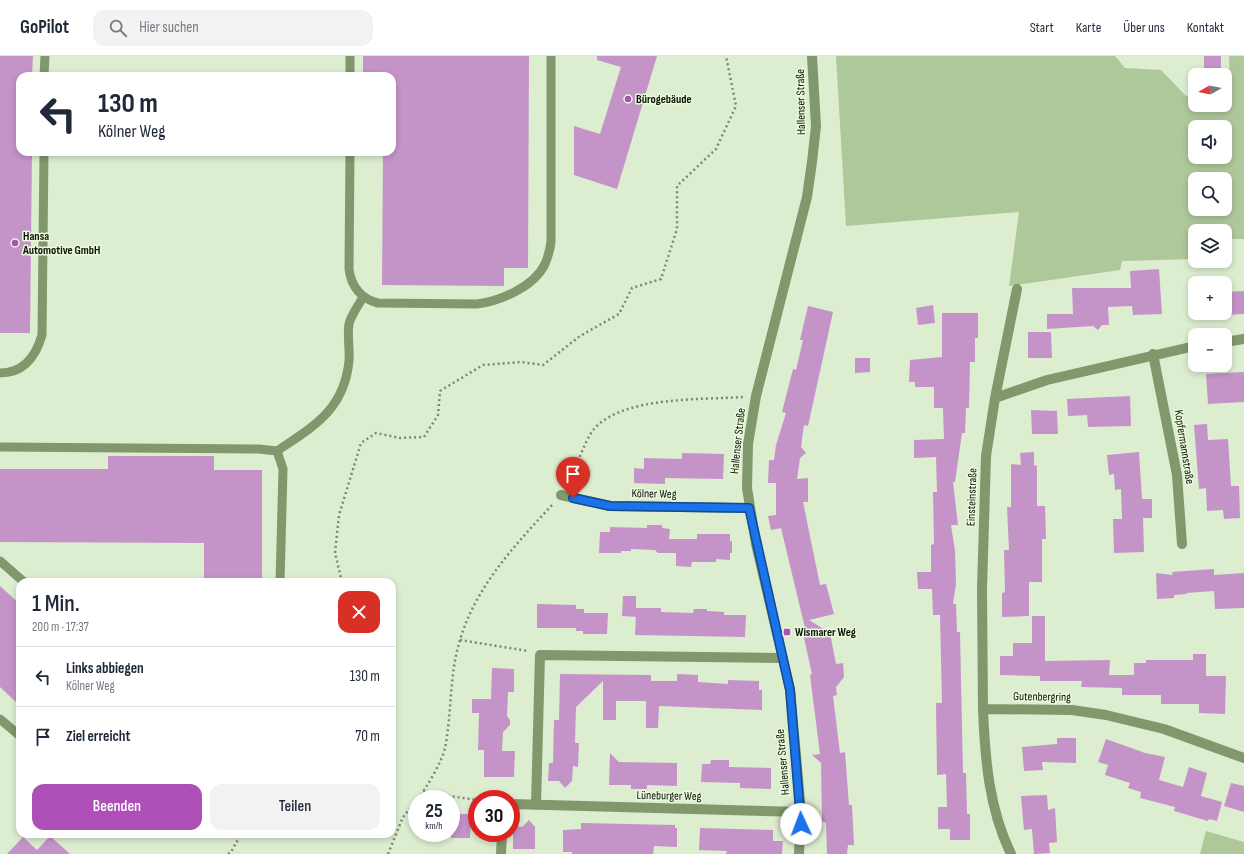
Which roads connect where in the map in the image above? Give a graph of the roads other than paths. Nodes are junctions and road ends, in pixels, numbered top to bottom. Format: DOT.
graph roads {
  1 [pos="45,56"];
  2 [pos="350,56"];
  3 [pos="551,56"];
  4 [pos="812,56"];
  5 [pos="44,72"];
  6 [pos="350,72"];
  7 [pos="44,156"];
  8 [pos="350,156"];
  9 [pos="1017,289"];
  10 [pos="363,297"];
  11 [pos="1244,339"];
  12 [pos="1232,341"];
  13 [pos="1188,347"];
  14 [pos="1153,354"];
  15 [pos="0,373"];
  16 [pos="995,398"];
  17 [pos="0,447"];
  18 [pos="277,451"];
  19 [pos="560,495"];
  20 [pos="749,508"];
  21 [pos="1182,544"];
  22 [pos="0,561"];
  23 [pos="19,578"];
  24 [pos="280,578"];
  25 [pos="783,658"];
  26 [pos="982,709"];
  27 [pos="0,719"];
  28 [pos="16,733"];
  29 [pos="1244,758"];
  30 [pos="520,804"];
  31 [pos="536,805"];
  32 [pos="801,812"];
  33 [pos="502,842"];
  34 [pos="501,854"];
  35 [pos="799,854"];
  36 [pos="1011,854"];
  1 -- 5 [label="lane"];
  2 -- 6 [label="lane"];
  3 -- 10 [label="lane"];
  4 -- 20 [label="street, Hallenser Straße"];
  7 -- 15 [label="lane"];
  8 -- 10 [label="lane"];
  9 -- 16 [label="street, Einsteinstraße"];
  10 -- 18 [label="lane"];
  11 -- 12 [label="street"];
  13 -- 14 [label="street"];
  14 -- 16 [label="street"];
  14 -- 21 [label="street, Kopfermannstraße"];
  16 -- 26 [label="street, Einsteinstraße"];
  17 -- 18 [label="lane"];
  18 -- 24 [label="lane"];
  19 -- 20 [label="street, Kölner Weg"];
  20 -- 25 [label="street, Hallenser Straße"];
  22 -- 23 [label="lane"];
  25 -- 31 [label="street"];
  25 -- 32 [label="street, Hallenser Straße"];
  26 -- 29 [label="street, Gutenbergring"];
  26 -- 36 [label="street"];
  27 -- 28 [label="lane"];
  30 -- 31 [label="street, Lüneburger Weg"];
  31 -- 32 [label="street, Lüneburger Weg"];
  32 -- 35 [label="street, Hallenser Straße"];
  33 -- 34 [label="street"];
}
